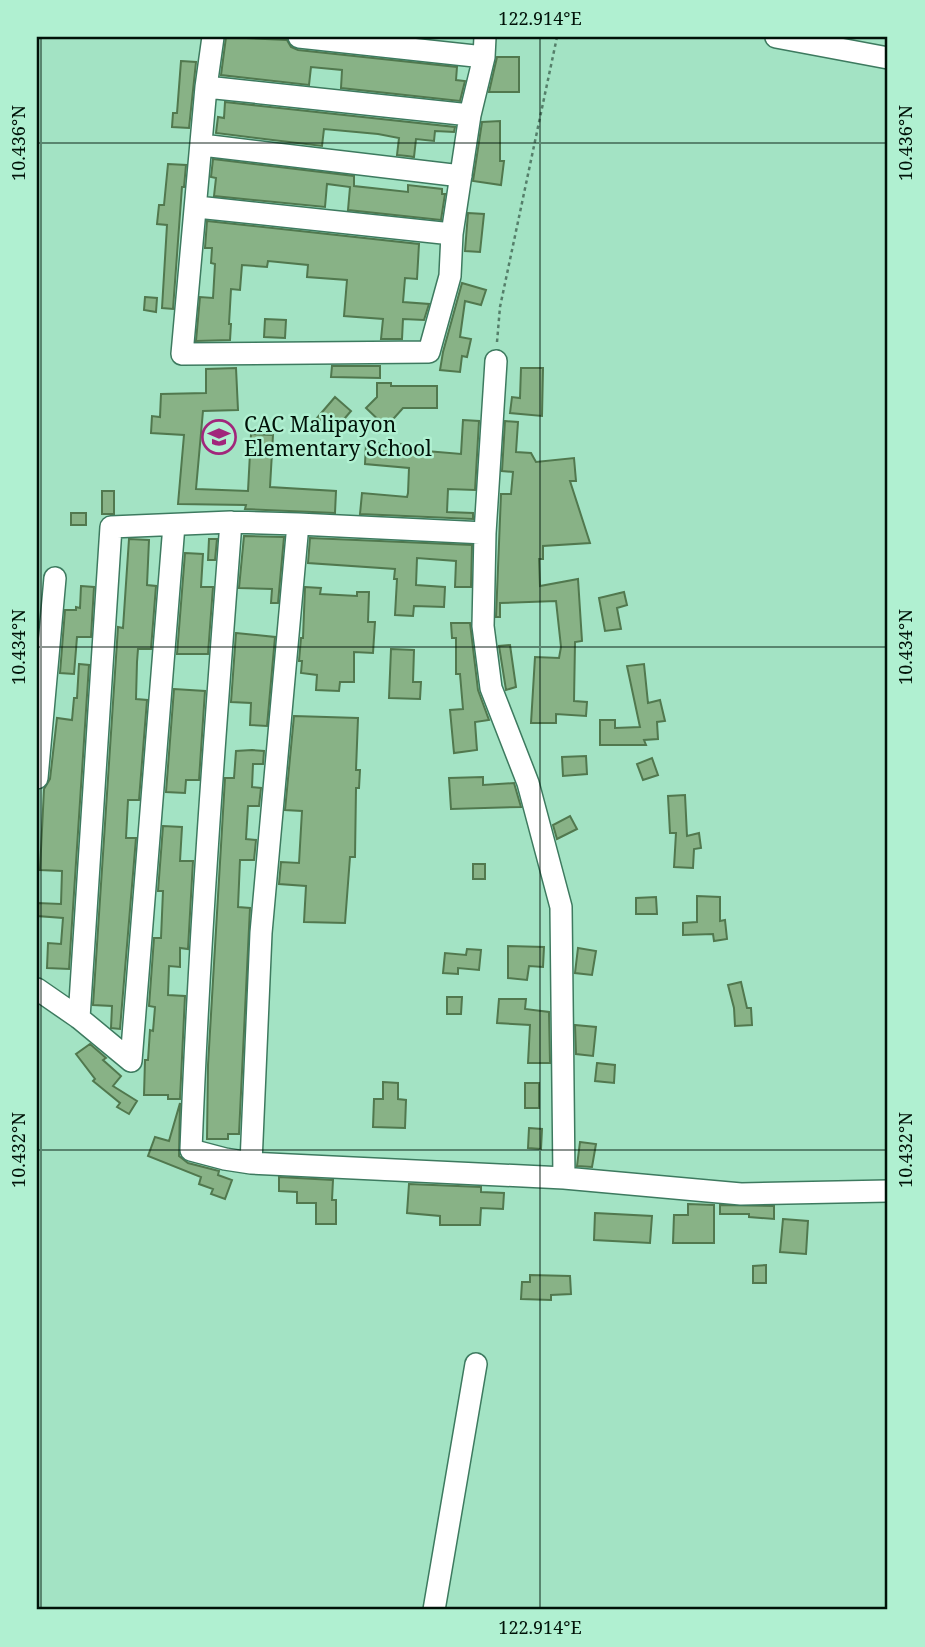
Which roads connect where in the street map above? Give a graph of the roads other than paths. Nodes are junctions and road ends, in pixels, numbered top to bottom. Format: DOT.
graph roads {
  1 [pos="213,37"];
  2 [pos="299,37"];
  3 [pos="776,37"];
  4 [pos="846,44"];
  5 [pos="484,47"];
  6 [pos="888,58"];
  7 [pos="206,87"];
  8 [pos="470,116"];
  9 [pos="202,145"];
  10 [pos="461,176"];
  11 [pos="197,206"];
  12 [pos="452,234"];
  13 [pos="496,361"];
  14 [pos="231,522"];
  15 [pos="298,524"];
  16 [pos="174,525"];
  17 [pos="485,533"];
  18 [pos="37,609"];
  19 [pos="37,778"];
  20 [pos="37,989"];
  21 [pos="79,1018"];
  22 [pos="251,1163"];
  23 [pos="564,1178"];
  24 [pos="888,1191"];
  25 [pos="476,1364"];
  26 [pos="434,1610"];
  1 -- 7 [label="street"];
  2 -- 5 [label="street"];
  3 -- 4 [label="street"];
  4 -- 6 [label="street"];
  5 -- 8 [label="street"];
  7 -- 8 [label="street"];
  7 -- 9 [label="street"];
  8 -- 10 [label="street"];
  9 -- 10 [label="street"];
  9 -- 11 [label="street"];
  10 -- 12 [label="street"];
  11 -- 12 [label="street"];
  11 -- 12 [label="street"];
  13 -- 17 [label="street"];
  14 -- 15 [label="street"];
  14 -- 16 [label="street"];
  14 -- 22 [label="street"];
  15 -- 17 [label="street"];
  15 -- 22 [label="street"];
  16 -- 21 [label="street"];
  16 -- 21 [label="street"];
  17 -- 23 [label="street"];
  18 -- 19 [label="street"];
  20 -- 21 [label="street"];
  22 -- 23 [label="street"];
  23 -- 24 [label="street"];
  25 -- 26 [label="street"];
}
